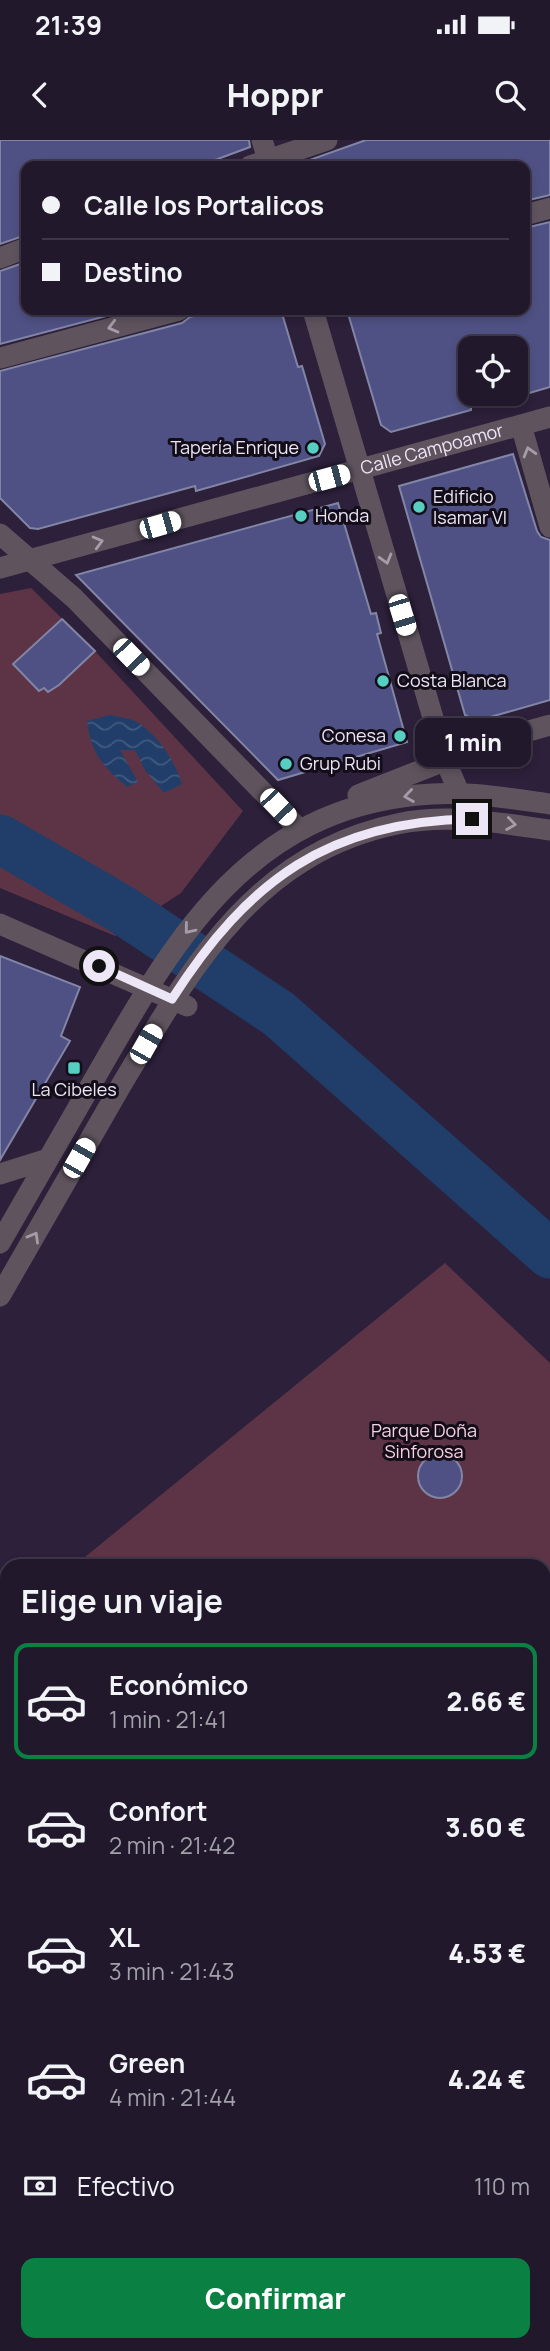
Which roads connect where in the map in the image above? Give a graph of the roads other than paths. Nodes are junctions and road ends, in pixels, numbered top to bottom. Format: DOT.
graph roads {
  1 [pos="262,140"];
  2 [pos="327,140"];
  3 [pos="263,161"];
  4 [pos="273,161"];
  5 [pos="550,208"];
  6 [pos="530,214"];
  7 [pos="21,250"];
  8 [pos="0,258"];
  9 [pos="160,315"];
  10 [pos="314,315"];
  11 [pos="0,358"];
  12 [pos="550,417"];
  13 [pos="521,425"];
  14 [pos="360,470"];
  15 [pos="550,527"];
  16 [pos="0,534"];
  17 [pos="32,560"];
  18 [pos="0,568"];
  19 [pos="550,724"];
  20 [pos="446,762"];
  21 [pos="457,793"];
  22 [pos="550,804"];
  23 [pos="472,819"];
  24 [pos="296,826"];
  25 [pos="550,830"];
  26 [pos="0,924"];
  27 [pos="153,979"];
  28 [pos="180,997"];
  29 [pos="48,1159"];
  30 [pos="0,1174"];
  31 [pos="0,1243"];
  32 [pos="0,1296"];
  1 -- 3 [label="street"];
  2 -- 4 [label="street"];
  5 -- 6 [label="street"];
  7 -- 8 [label="street"];
  9 -- 11 [label="street, one-way"];
  10 -- 14 [label="street"];
  12 -- 13 [label="street, Calle Campoamor"];
  13 -- 14 [label="street, Calle Campoamor"];
  15 -- 13 [label="street, one-way"];
  17 -- 14 [label="street, Calle Campoamor, one-way"];
  14 -- 20 [label="street, one-way"];
  16 -- 17 [label="street"];
  17 -- 18 [label="street, Calle Campoamor"];
  17 -- 24 [label="street"];
  19 -- 20 [label="street"];
  20 -- 21 [label="street"];
  20 -- 24 [label="street"];
  21 -- 22 [label="street"];
  21 -- 23 [label="street"];
  21 -- 24 [label="street, one-way"];
  23 -- 25 [label="street, one-way"];
  23 -- 28 [label="street"];
  24 -- 27 [label="street, one-way"];
  26 -- 27 [label="street"];
  27 -- 28 [label="street"];
  27 -- 29 [label="street"];
  32 -- 28 [label="street, one-way"];
  29 -- 30 [label="street"];
  29 -- 31 [label="street"];
}
